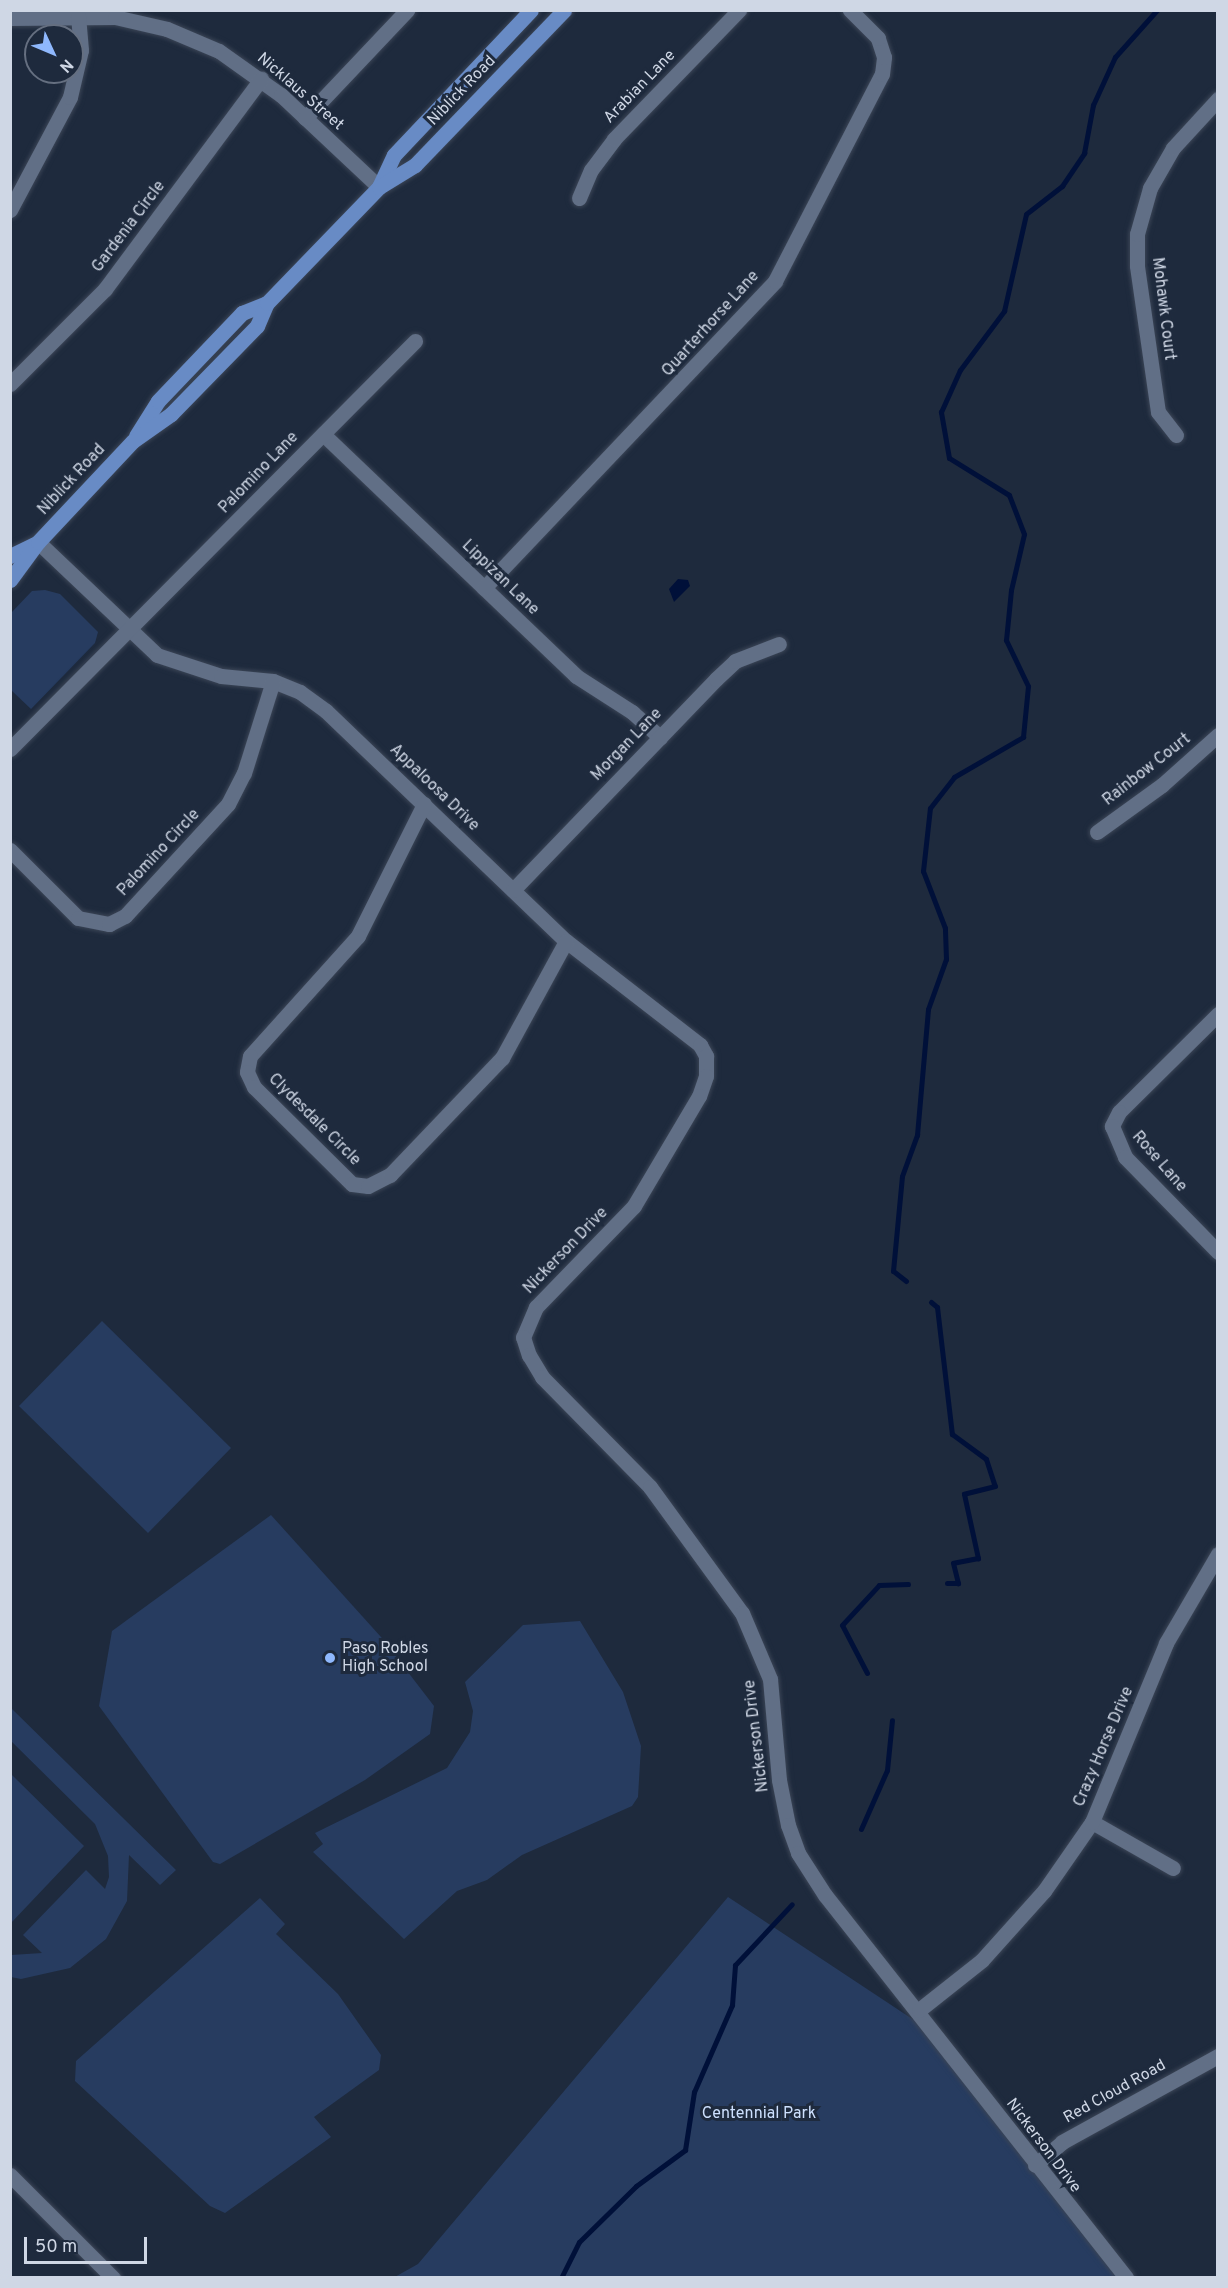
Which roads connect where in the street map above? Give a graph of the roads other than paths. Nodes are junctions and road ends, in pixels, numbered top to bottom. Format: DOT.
graph roads {
  1 [pos="407,10"];
  2 [pos="531,10"];
  3 [pos="564,10"];
  4 [pos="739,10"];
  5 [pos="850,10"];
  6 [pos="78,16"];
  7 [pos="10,18"];
  8 [pos="261,79"];
  9 [pos="1218,99"];
  10 [pos="305,118"];
  11 [pos="379,188"];
  12 [pos="579,198"];
  13 [pos="10,210"];
  14 [pos="415,341"];
  15 [pos="10,384"];
  16 [pos="323,434"];
  17 [pos="1176,435"];
  18 [pos="38,542"];
  19 [pos="10,556"];
  20 [pos="10,580"];
  21 [pos="484,588"];
  22 [pos="130,631"];
  23 [pos="779,644"];
  24 [pos="273,681"];
  25 [pos="1218,735"];
  26 [pos="660,736"];
  27 [pos="10,749"];
  28 [pos="424,804"];
  29 [pos="1097,832"];
  30 [pos="10,850"];
  31 [pos="513,890"];
  32 [pos="566,941"];
  33 [pos="1218,1014"];
  34 [pos="673,1141"];
  35 [pos="1218,1252"];
  36 [pos="1218,1554"];
  37 [pos="1092,1822"];
  38 [pos="1173,1868"];
  39 [pos="919,2010"];
  40 [pos="1218,2056"];
  41 [pos="1035,2165"];
  42 [pos="12,2181"];
  43 [pos="113,2277"];
  44 [pos="1126,2277"];
  1 -- 10 [label="street"];
  2 -- 11 [label="main road, Niblick Road"];
  3 -- 11 [label="main road, Niblick Road"];
  4 -- 12 [label="street, Arabian Lane"];
  5 -- 21 [label="street, Quarterhorse Lane"];
  6 -- 7 [label="street, Nicklaus Street"];
  6 -- 8 [label="street, Nicklaus Street"];
  6 -- 13 [label="street"];
  8 -- 10 [label="street, Nicklaus Street"];
  8 -- 15 [label="street, Gardenia Circle"];
  9 -- 17 [label="street, Mohawk Court"];
  10 -- 11 [label="street, Nicklaus Street"];
  11 -- 18 [label="main road, Niblick Road"];
  14 -- 16 [label="street, Palomino Lane"];
  16 -- 21 [label="street, Lippizan Lane"];
  16 -- 22 [label="street, Palomino Lane"];
  18 -- 19 [label="main road, Niblick Road"];
  18 -- 20 [label="main road, Niblick Road"];
  18 -- 22 [label="street, Appaloosa Drive"];
  21 -- 26 [label="street, Lippizan Lane"];
  22 -- 24 [label="street, Appaloosa Drive"];
  22 -- 27 [label="street"];
  23 -- 26 [label="street, Morgan Lane"];
  24 -- 28 [label="street, Appaloosa Drive"];
  24 -- 30 [label="street, Palomino Circle"];
  25 -- 29 [label="street, Rainbow Court"];
  26 -- 31 [label="street, Morgan Lane"];
  28 -- 31 [label="street, Appaloosa Drive"];
  28 -- 32 [label="street, Clydesdale Circle"];
  31 -- 32 [label="street, Appaloosa Drive"];
  32 -- 34 [label="street, Appaloosa Drive"];
  33 -- 35 [label="street, Rose Lane"];
  34 -- 39 [label="street, Nickerson Drive"];
  36 -- 37 [label="street, Crazy Horse Drive"];
  37 -- 38 [label="street"];
  37 -- 39 [label="street, Crazy Horse Drive"];
  39 -- 41 [label="street, Nickerson Drive"];
  40 -- 41 [label="street, Red Cloud Road"];
  41 -- 44 [label="street, Nickerson Drive"];
  42 -- 43 [label="street"];
}
